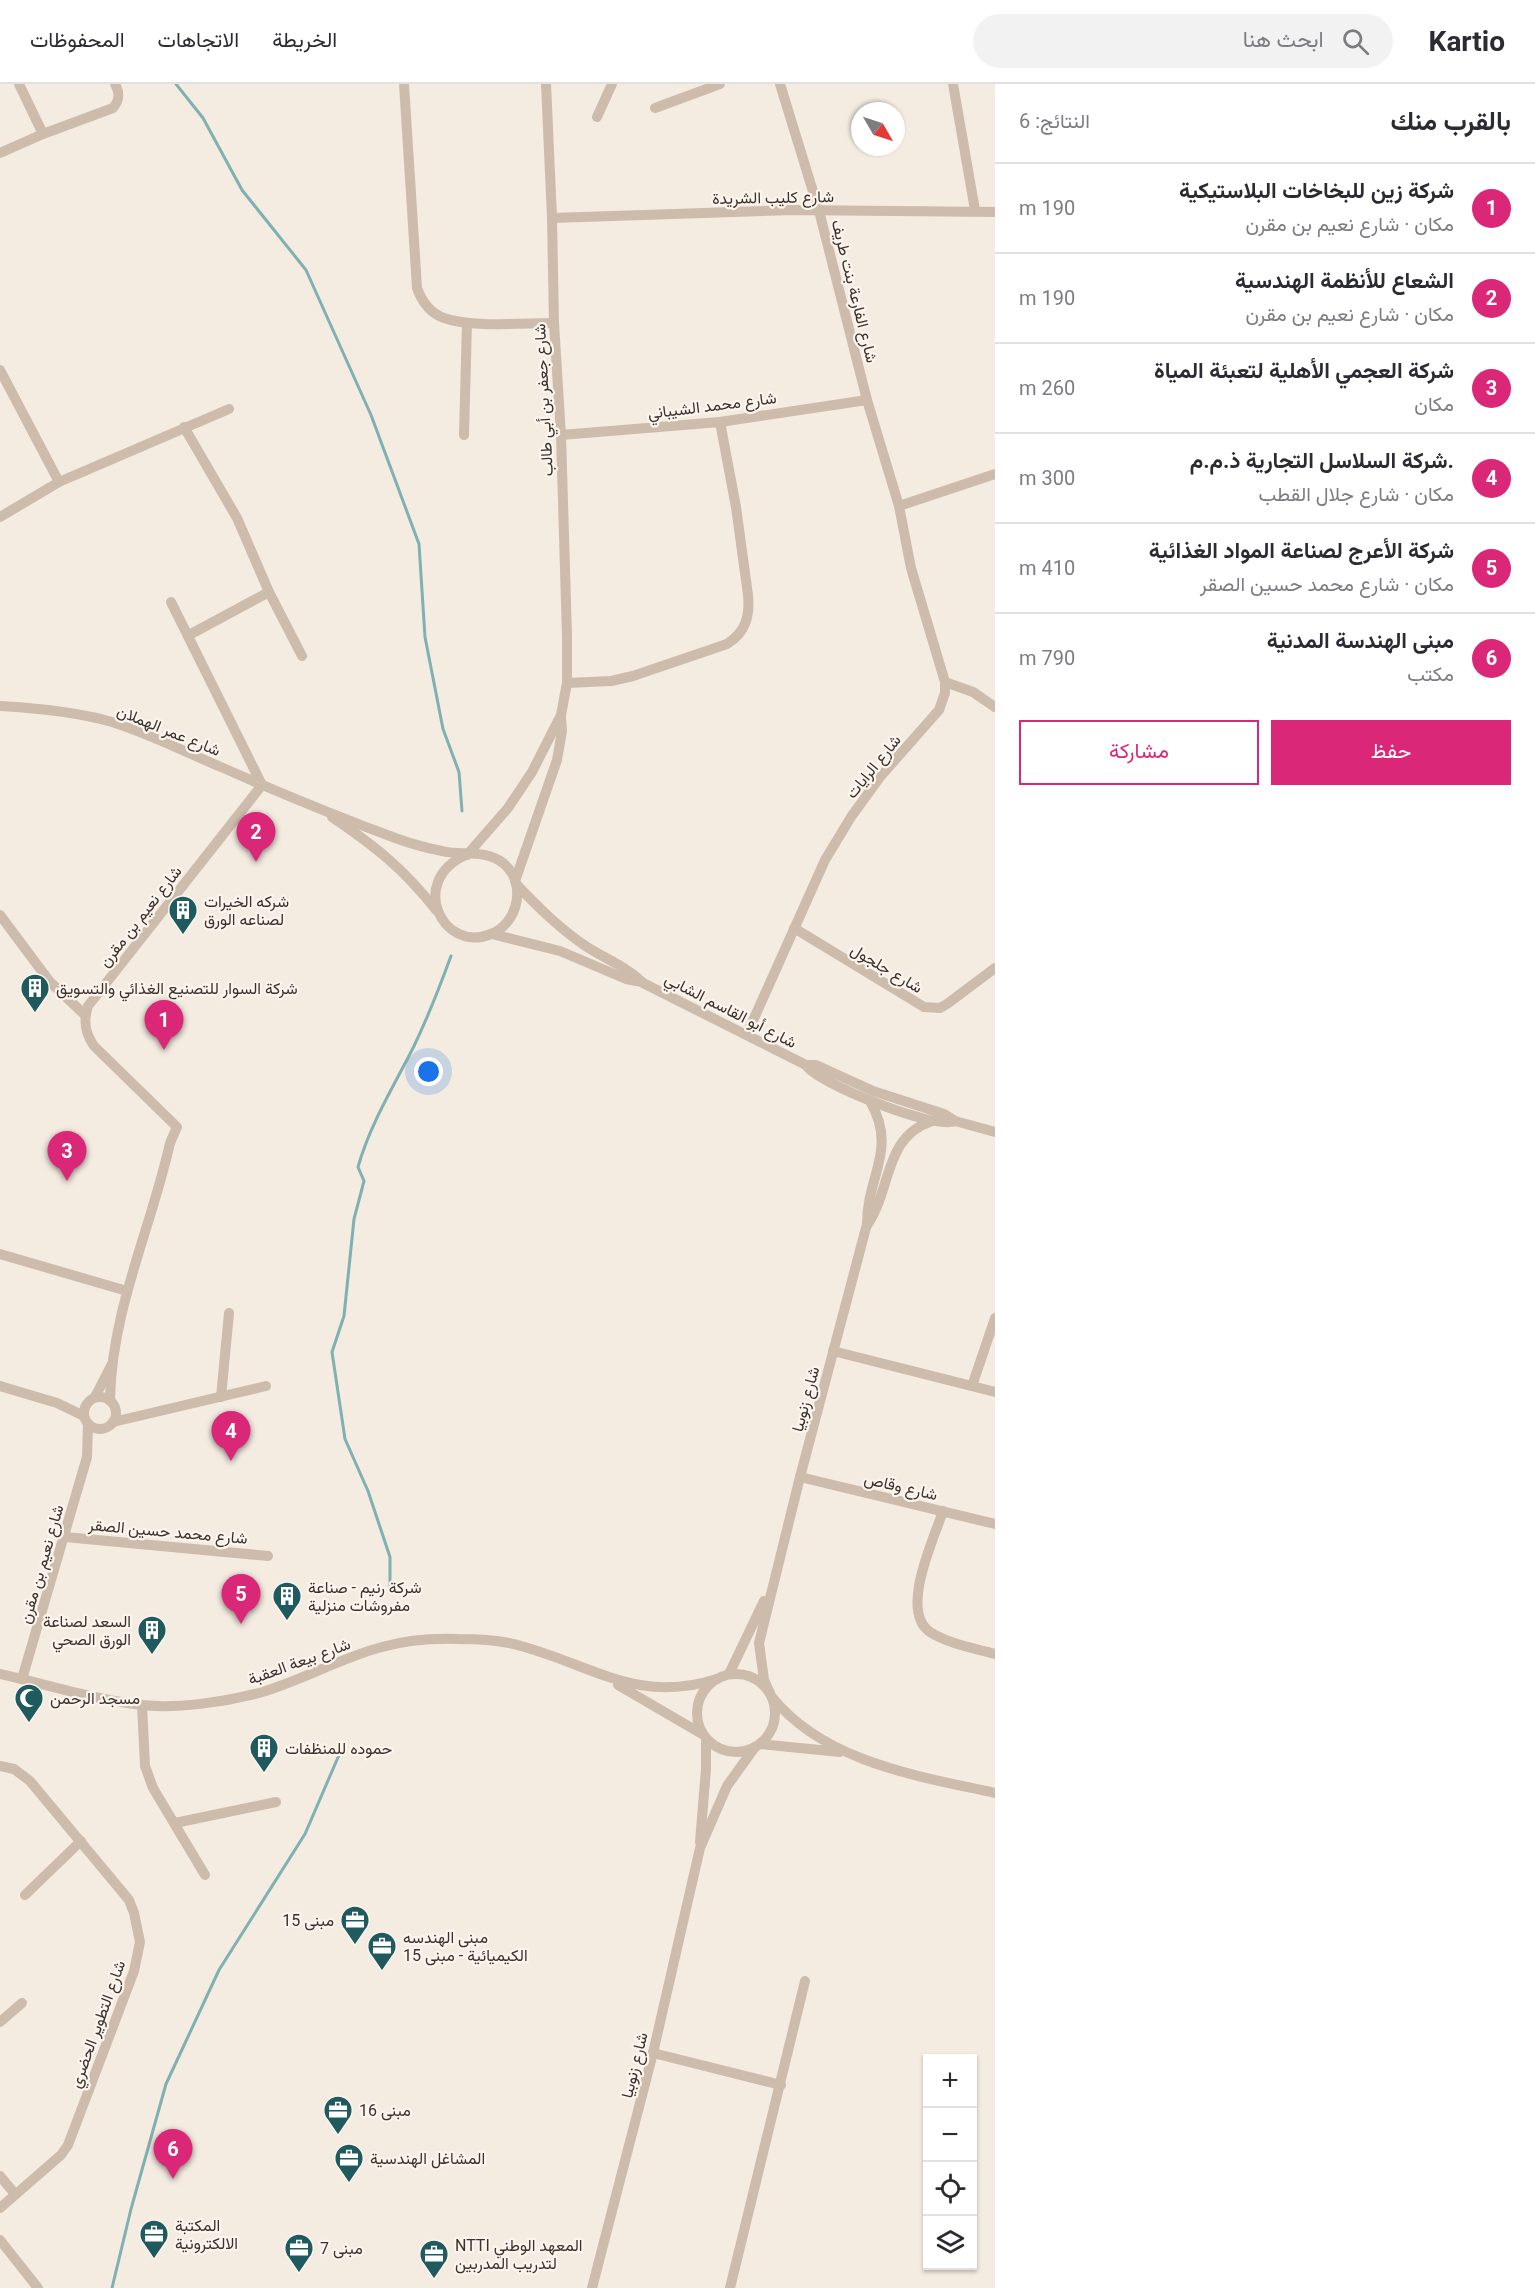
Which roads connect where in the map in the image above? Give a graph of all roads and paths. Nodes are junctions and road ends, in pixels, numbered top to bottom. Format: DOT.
graph roads {
  1 [pos="19,84"];
  2 [pos="115,84"];
  3 [pos="404,84"];
  4 [pos="546,84"];
  5 [pos="612,84"];
  6 [pos="720,84"];
  7 [pos="780,84"];
  8 [pos="953,84"];
  9 [pos="689,89"];
  10 [pos="655,108"];
  11 [pos="597,117"];
  12 [pos="43,134"];
  13 [pos="0,153"];
  14 [pos="975,210"];
  15 [pos="819,211"];
  16 [pos="995,212"];
  17 [pos="552,219"];
  18 [pos="467,323"];
  19 [pos="554,323"];
  20 [pos="0,370"];
  21 [pos="867,400"];
  22 [pos="229,409"];
  23 [pos="720,422"];
  24 [pos="184,427"];
  25 [pos="464,435"];
  26 [pos="561,435"];
  27 [pos="995,474"];
  28 [pos="59,482"];
  29 [pos="899,506"];
  30 [pos="0,517"];
  31 [pos="269,592"];
  32 [pos="171,602"];
  33 [pos="189,635"];
  34 [pos="302,656"];
  35 [pos="945,682"];
  36 [pos="567,683"];
  37 [pos="0,706"];
  38 [pos="995,707"];
  39 [pos="561,715"];
  40 [pos="262,785"];
  41 [pos="319,809"];
  42 [pos="466,855"];
  43 [pos="516,883"];
  44 [pos="0,915"];
  45 [pos="439,915"];
  46 [pos="794,928"];
  47 [pos="492,934"];
  48 [pos="995,968"];
  49 [pos="643,982"];
  50 [pos="85,1016"];
  51 [pos="747,1035"];
  52 [pos="806,1065"];
  53 [pos="870,1101"];
  54 [pos="932,1121"];
  55 [pos="955,1121"];
  56 [pos="995,1132"];
  57 [pos="867,1224"];
  58 [pos="0,1254"];
  59 [pos="127,1291"];
  60 [pos="229,1313"];
  61 [pos="995,1318"];
  62 [pos="833,1352"];
  63 [pos="115,1358"];
  64 [pos="0,1386"];
  65 [pos="266,1386"];
  66 [pos="972,1386"];
  67 [pos="995,1392"];
  68 [pos="221,1397"];
  69 [pos="91,1400"];
  70 [pos="57,1403"];
  71 [pos="113,1404"];
  72 [pos="149,1412"];
  73 [pos="86,1420"];
  74 [pos="109,1425"];
  75 [pos="87,1457"];
  76 [pos="800,1477"];
  77 [pos="943,1511"];
  78 [pos="995,1524"];
  79 [pos="65,1537"];
  80 [pos="268,1556"];
  81 [pos="773,1582"];
  82 [pos="995,1654"];
  83 [pos="0,1674"];
  84 [pos="729,1674"];
  85 [pos="604,1677"];
  86 [pos="717,1678"];
  87 [pos="22,1679"];
  88 [pos="771,1695"];
  89 [pos="142,1705"];
  90 [pos="804,1729"];
  91 [pos="704,1736"];
  92 [pos="758,1745"];
  93 [pos="792,1746"];
  94 [pos="849,1753"];
  95 [pos="0,1766"];
  96 [pos="995,1793"];
  97 [pos="276,1802"];
  98 [pos="175,1823"];
  99 [pos="81,1841"];
  100 [pos="700,1848"];
  101 [pos="205,1875"];
  102 [pos="25,1895"];
  103 [pos="806,1981"];
  104 [pos="22,2003"];
  105 [pos="0,2022"];
  106 [pos="653,2053"];
  107 [pos="782,2085"];
  108 [pos="0,2176"];
  109 [pos="15,2194"];
  110 [pos="0,2208"];
  111 [pos="0,2240"];
  112 [pos="38,2288"];
  113 [pos="592,2288"];
  114 [pos="730,2288"];
  1 -- 12 [label="street"];
  2 -- 12 [label="street"];
  3 -- 18 [label="street"];
  4 -- 17 [label="street, شارع جعفر بن أبي طالب"];
  5 -- 11 [label="street"];
  6 -- 9 [label="street"];
  7 -- 15 [label="street, شارع الفارعة بنت طريف"];
  8 -- 14 [label="street"];
  9 -- 10 [label="street"];
  12 -- 13 [label="street"];
  14 -- 15 [label="street, شارع كليب الشريدة"];
  14 -- 16 [label="street, شارع كليب الشريدة"];
  15 -- 17 [label="street, شارع كليب الشريدة"];
  15 -- 21 [label="street, شارع الفارعة بنت طريف"];
  17 -- 19 [label="street, شارع جعفر بن أبي طالب"];
  18 -- 19 [label="street"];
  18 -- 25 [label="street"];
  19 -- 26 [label="street, شارع جعفر بن أبي طالب"];
  20 -- 28 [label="street"];
  21 -- 23 [label="street, شارع محمد الشيباني"];
  21 -- 29 [label="street, شارع الفارعة بنت طريف"];
  22 -- 24 [label="street"];
  23 -- 26 [label="street, شارع محمد الشيباني"];
  23 -- 36 [label="street"];
  24 -- 28 [label="street"];
  24 -- 31 [label="street"];
  26 -- 36 [label="street, شارع جعفر بن أبي طالب"];
  27 -- 29 [label="street"];
  28 -- 30 [label="street"];
  29 -- 35 [label="street, شارع الرايات"];
  31 -- 33 [label="street"];
  31 -- 34 [label="street"];
  32 -- 33 [label="street"];
  33 -- 40 [label="street"];
  35 -- 38 [label="street"];
  35 -- 46 [label="street, شارع الرايات"];
  36 -- 39 [label="street, شارع جعفر بن أبي طالب"];
  37 -- 40 [label="street, شارع عمر الهملان"];
  39 -- 42 [label="street, شارع جعفر بن أبي طالب"];
  39 -- 43 [label="street, شارع جعفر بن أبي طالب"];
  40 -- 41 [label="street, شارع عمر الهملان"];
  40 -- 50 [label="street, شارع نعيم بن مقرن"];
  41 -- 42 [label="street, شارع عمر الهملان"];
  41 -- 45 [label="street, شارع عمر الهملان"];
  42 -- 43 [label="street"];
  42 -- 45 [label="street"];
  43 -- 47 [label="street"];
  43 -- 49 [label="street, شارع أبو القاسم الشابي"];
  44 -- 50 [label="street"];
  45 -- 47 [label="street"];
  46 -- 48 [label="street, شارع جلجول"];
  46 -- 51 [label="street, شارع الرايات"];
  47 -- 49 [label="street, شارع أبو القاسم الشابي"];
  49 -- 51 [label="street, شارع أبو القاسم الشابي"];
  50 -- 59 [label="street"];
  51 -- 52 [label="street, شارع أبو القاسم الشابي"];
  52 -- 53 [label="street, شارع أبو القاسم الشابي"];
  52 -- 55 [label="street, شارع أبو القاسم الشابي"];
  53 -- 54 [label="street, شارع أبو القاسم الشابي"];
  53 -- 57 [label="street, شارع زنوبيا"];
  54 -- 55 [label="street, شارع أبو القاسم الشابي"];
  54 -- 57 [label="street, شارع زنوبيا"];
  55 -- 56 [label="street, شارع أبو القاسم الشابي"];
  57 -- 62 [label="street, شارع زنوبيا"];
  58 -- 59 [label="street"];
  59 -- 63 [label="street"];
  60 -- 68 [label="street"];
  61 -- 66 [label="street"];
  62 -- 66 [label="street"];
  62 -- 76 [label="street, شارع زنوبيا"];
  63 -- 69 [label="street"];
  63 -- 71 [label="street"];
  64 -- 70 [label="street"];
  65 -- 68 [label="street"];
  66 -- 67 [label="street"];
  68 -- 72 [label="street"];
  69 -- 70 [label="street"];
  69 -- 71 [label="street"];
  69 -- 73 [label="street"];
  70 -- 73 [label="street"];
  71 -- 72 [label="street"];
  71 -- 74 [label="street"];
  72 -- 74 [label="street"];
  73 -- 74 [label="street"];
  73 -- 75 [label="street, شارع نعيم بن مقرن"];
  74 -- 75 [label="street, شارع نعيم بن مقرن"];
  75 -- 79 [label="street, شارع نعيم بن مقرن"];
  76 -- 77 [label="street, شارع وقاص"];
  76 -- 81 [label="street, شارع زنوبيا"];
  77 -- 78 [label="street, شارع وقاص"];
  77 -- 82 [label="street"];
  79 -- 80 [label="street, شارع محمد حسين الصقر"];
  79 -- 87 [label="street, شارع نعيم بن مقرن"];
  81 -- 84 [label="street, شارع زنوبيا"];
  81 -- 88 [label="street, شارع زنوبيا"];
  83 -- 87 [label="street, شارع بيعة العقبة"];
  84 -- 86 [label="street"];
  84 -- 88 [label="street"];
  85 -- 86 [label="street, شارع بيعة العقبة"];
  85 -- 89 [label="street, شارع بيعة العقبة"];
  85 -- 91 [label="street, شارع بيعة العقبة"];
  86 -- 91 [label="street"];
  87 -- 89 [label="street, شارع بيعة العقبة"];
  88 -- 90 [label="street"];
  88 -- 92 [label="street"];
  89 -- 98 [label="street"];
  90 -- 93 [label="street"];
  90 -- 94 [label="street"];
  91 -- 92 [label="street"];
  91 -- 100 [label="street, شارع زنوبيا"];
  92 -- 93 [label="street"];
  92 -- 100 [label="street, شارع زنوبيا"];
  93 -- 94 [label="street"];
  94 -- 96 [label="street"];
  95 -- 99 [label="street, شارع التطوير الحضري"];
  97 -- 98 [label="street"];
  98 -- 101 [label="street"];
  99 -- 102 [label="street"];
  99 -- 109 [label="street, شارع التطوير الحضري"];
  100 -- 106 [label="street, شارع زنوبيا"];
  103 -- 107 [label="street"];
  104 -- 105 [label="street"];
  106 -- 107 [label="street"];
  106 -- 113 [label="street, شارع زنوبيا"];
  107 -- 114 [label="street"];
  108 -- 109 [label="street"];
  109 -- 110 [label="street, شارع التطوير الحضري"];
  111 -- 112 [label="street"];
}
